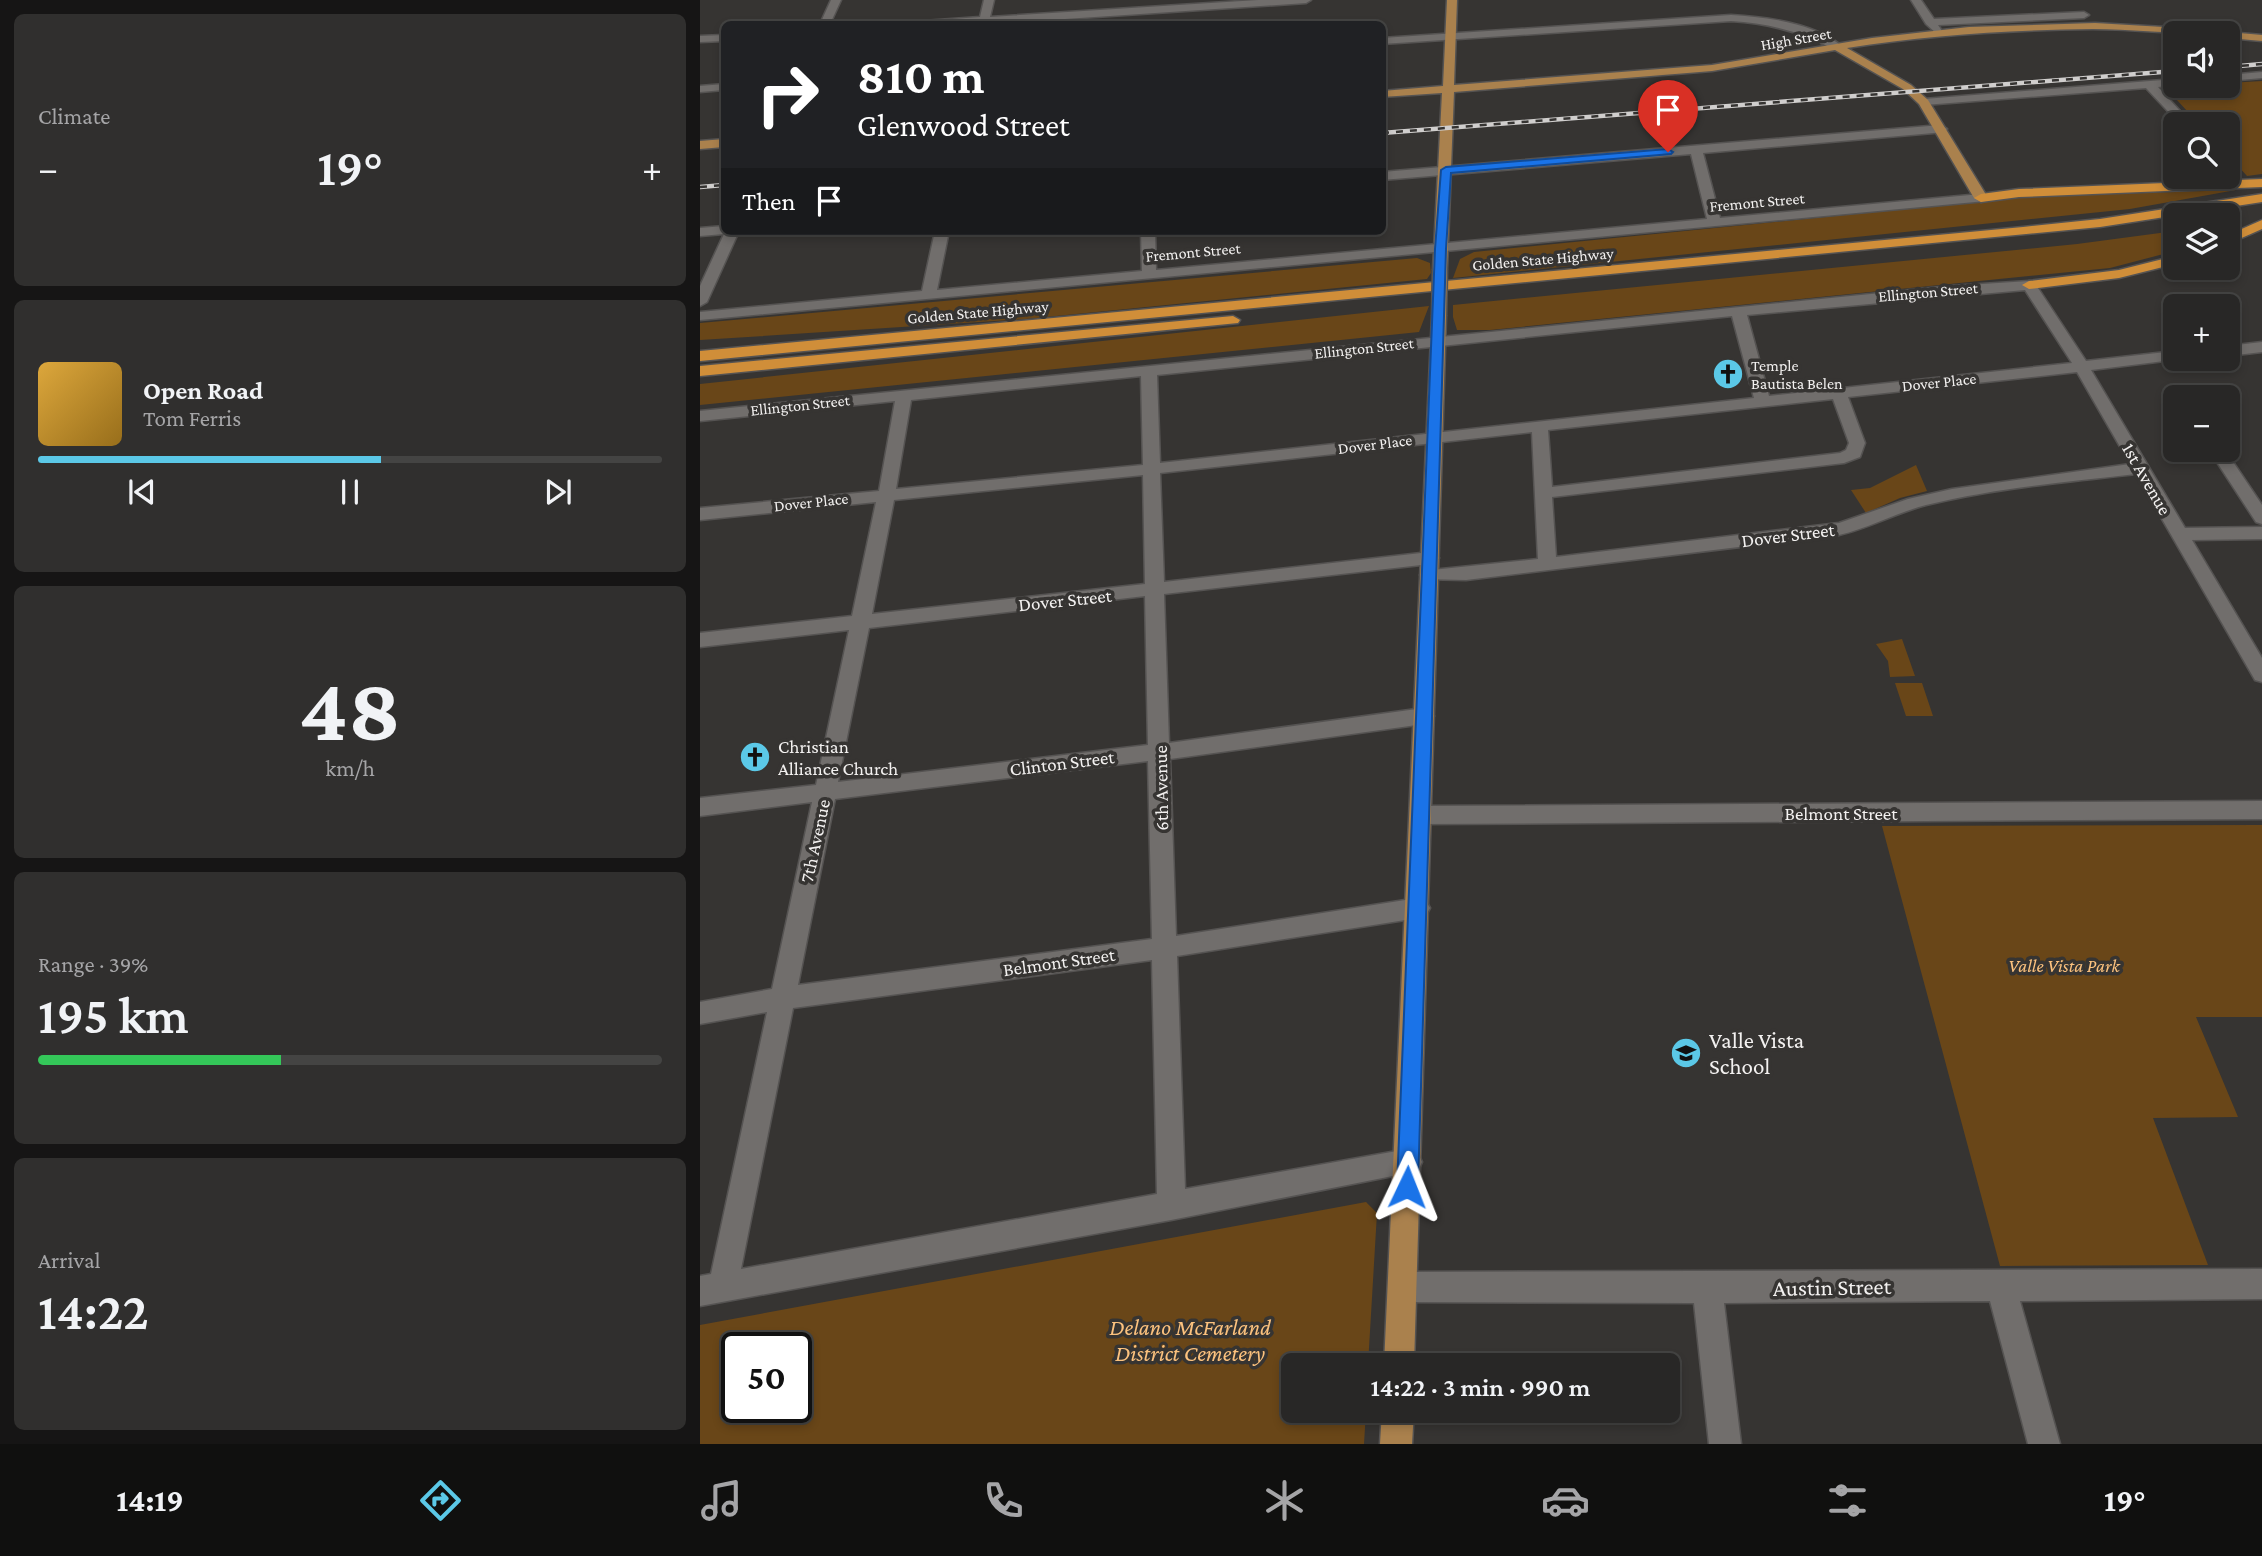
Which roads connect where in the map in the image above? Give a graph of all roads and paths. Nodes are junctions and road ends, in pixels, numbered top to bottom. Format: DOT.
graph roads {
  1 [pos="836,0"];
  2 [pos="989,0"];
  3 [pos="1306,0"];
  4 [pos="1452,0"];
  5 [pos="1916,0"];
  6 [pos="1141,5"];
  7 [pos="2084,15"];
  8 [pos="826,21"];
  9 [pos="984,21"];
  10 [pos="1001,21"];
  11 [pos="1930,22"];
  12 [pos="2163,30"];
  13 [pos="1938,33"];
  14 [pos="2240,35"];
  15 [pos="1451,36"];
  16 [pos="721,38"];
  17 [pos="2262,38"];
  18 [pos="700,39"];
  19 [pos="1386,41"];
  20 [pos="1839,48"];
  21 [pos="2262,75"];
  22 [pos="2240,77"];
  23 [pos="2163,83"];
  24 [pos="2149,84"];
  25 [pos="721,87"];
  26 [pos="700,89"];
  27 [pos="1448,89"];
  28 [pos="1386,94"];
  29 [pos="1924,102"];
  30 [pos="2175,112"];
  31 [pos="1941,129"];
  32 [pos="721,143"];
  33 [pos="700,145"];
  34 [pos="1696,150"];
  35 [pos="1446,170"];
  36 [pos="1386,176"];
  37 [pos="2262,183"];
  38 [pos="1981,198"];
  39 [pos="2262,198"];
  40 [pos="2262,211"];
  41 [pos="2240,215"];
  42 [pos="1715,223"];
  43 [pos="2262,224"];
  44 [pos="2163,227"];
  45 [pos="721,230"];
  46 [pos="700,232"];
  47 [pos="2240,234"];
  48 [pos="730,235"];
  49 [pos="941,235"];
  50 [pos="1148,235"];
  51 [pos="1440,249"];
  52 [pos="2163,263"];
  53 [pos="1149,274"];
  54 [pos="2029,285"];
  55 [pos="929,293"];
  56 [pos="700,302"];
  57 [pos="1738,311"];
  58 [pos="700,316"];
  59 [pos="988,328"];
  60 [pos="1439,339"];
  61 [pos="700,344"];
  62 [pos="2262,347"];
  63 [pos="2240,350"];
  64 [pos="894,353"];
  65 [pos="700,355"];
  66 [pos="2163,357"];
  67 [pos="2080,367"];
  68 [pos="1149,370"];
  69 [pos="700,371"];
  70 [pos="700,380"];
  71 [pos="1839,393"];
  72 [pos="904,395"];
  73 [pos="1763,402"];
  74 [pos="700,416"];
  75 [pos="1540,426"];
  76 [pos="1435,437"];
  77 [pos="2225,462"];
  78 [pos="2140,468"];
  79 [pos="1152,469"];
  80 [pos="1543,493"];
  81 [pos="886,494"];
  82 [pos="700,514"];
  83 [pos="2262,517"];
  84 [pos="2262,533"];
  85 [pos="2179,534"];
  86 [pos="1547,564"];
  87 [pos="1429,566"];
  88 [pos="1156,590"];
  89 [pos="860,621"];
  90 [pos="700,640"];
  91 [pos="2262,675"];
  92 [pos="1424,716"];
  93 [pos="1160,752"];
  94 [pos="825,790"];
  95 [pos="700,807"];
  96 [pos="2262,810"];
  97 [pos="1421,815"];
  98 [pos="1418,908"];
  99 [pos="1164,948"];
  100 [pos="783,998"];
  101 [pos="700,1013"];
  102 [pos="1408,1162"];
  103 [pos="1171,1206"];
  104 [pos="2262,1283"];
  105 [pos="2001,1285"];
  106 [pos="1403,1287"];
  107 [pos="1707,1288"];
  108 [pos="711,1289"];
  109 [pos="1400,1353"];
  110 [pos="1397,1423"];
  111 [pos="1396,1444"];
  112 [pos="1725,1444"];
  113 [pos="2044,1444"];
  1 -- 8 [label="street"];
  2 -- 9 [label="street"];
  3 -- 6 [label="street"];
  4 -- 15 [label="main road"];
  5 -- 11 [label="street"];
  6 -- 10 [label="street"];
  7 -- 11 [label="street"];
  11 -- 13 [label="street"];
  12 -- 13 [label="main road, High Street"];
  13 -- 20 [label="main road, High Street"];
  14 -- 17 [label="main road"];
  15 -- 19 [label="street"];
  15 -- 20 [label="street"];
  15 -- 27 [label="main road"];
  16 -- 18 [label="street"];
  20 -- 27 [label="main road, High Street"];
  20 -- 29 [label="main road"];
  21 -- 22 [label="street"];
  23 -- 24 [label="street"];
  24 -- 29 [label="street"];
  24 -- 30 [label="street"];
  25 -- 26 [label="street"];
  27 -- 28 [label="main road, High Street"];
  27 -- 35 [label="main road"];
  29 -- 31 [label="main road"];
  31 -- 34 [label="street"];
  31 -- 38 [label="main road"];
  32 -- 33 [label="main road"];
  34 -- 35 [label="street"];
  34 -- 42 [label="street"];
  35 -- 36 [label="street"];
  35 -- 51 [label="main road"];
  37 -- 38 [label="highway"];
  38 -- 42 [label="street, Fremont Street"];
  39 -- 59 [label="highway, Golden State Highway"];
  40 -- 41 [label="highway"];
  42 -- 51 [label="street, Fremont Street"];
  43 -- 47 [label="highway"];
  44 -- 64 [label="highway, Golden State Highway"];
  45 -- 46 [label="street"];
  48 -- 56 [label="street"];
  49 -- 55 [label="street"];
  50 -- 53 [label="street"];
  51 -- 53 [label="street, Fremont Street"];
  51 -- 60 [label="main road, bridge"];
  52 -- 54 [label="highway"];
  53 -- 55 [label="street, Fremont Street"];
  54 -- 57 [label="street, Ellington Street"];
  54 -- 67 [label="street, 1st Avenue"];
  55 -- 58 [label="street, Fremont Street"];
  57 -- 60 [label="street, Ellington Street"];
  57 -- 73 [label="street"];
  59 -- 61 [label="highway"];
  59 -- 65 [label="highway, Golden State Highway"];
  60 -- 68 [label="street, Ellington Street"];
  60 -- 76 [label="main road"];
  62 -- 63 [label="street"];
  64 -- 69 [label="highway, Golden State Highway"];
  64 -- 70 [label="highway"];
  66 -- 67 [label="street, Dover Place"];
  67 -- 71 [label="street, Dover Place"];
  67 -- 78 [label="street, 1st Avenue"];
  68 -- 72 [label="street, Ellington Street"];
  68 -- 79 [label="street, 6th Avenue"];
  71 -- 73 [label="street, Dover Place"];
  71 -- 80 [label="street"];
  72 -- 74 [label="street, Ellington Street"];
  72 -- 81 [label="street, 7th Avenue"];
  73 -- 75 [label="street, Dover Place"];
  75 -- 76 [label="street, Dover Place"];
  75 -- 80 [label="street"];
  76 -- 79 [label="street, Dover Place"];
  76 -- 87 [label="main road"];
  77 -- 83 [label="street"];
  78 -- 85 [label="street, 1st Avenue"];
  78 -- 86 [label="street, Dover Street"];
  79 -- 81 [label="street, Dover Place"];
  79 -- 88 [label="street, 6th Avenue"];
  80 -- 86 [label="street"];
  81 -- 82 [label="street, Dover Place"];
  81 -- 89 [label="street, 7th Avenue"];
  84 -- 85 [label="street"];
  85 -- 91 [label="street, 1st Avenue"];
  86 -- 87 [label="street, Dover Street"];
  87 -- 88 [label="street, Dover Street"];
  87 -- 92 [label="main road"];
  88 -- 89 [label="street, Dover Street"];
  88 -- 93 [label="street, 6th Avenue"];
  89 -- 90 [label="street, Dover Street"];
  89 -- 94 [label="street, 7th Avenue"];
  92 -- 93 [label="street, Clinton Street"];
  92 -- 97 [label="main road"];
  93 -- 94 [label="street, Clinton Street"];
  93 -- 99 [label="street, 6th Avenue"];
  94 -- 95 [label="street, Clinton Street"];
  94 -- 100 [label="street, 7th Avenue"];
  96 -- 97 [label="street, Belmont Street"];
  97 -- 98 [label="main road"];
  98 -- 99 [label="street, Belmont Street"];
  98 -- 102 [label="main road"];
  99 -- 100 [label="street, Belmont Street"];
  99 -- 103 [label="street, 6th Avenue"];
  100 -- 101 [label="street, Belmont Street"];
  100 -- 108 [label="street, 7th Avenue"];
  102 -- 103 [label="street"];
  102 -- 106 [label="main road"];
  103 -- 108 [label="street"];
  104 -- 105 [label="street, Austin Street"];
  105 -- 107 [label="street, Austin Street"];
  105 -- 113 [label="street"];
  106 -- 107 [label="street, Austin Street"];
  106 -- 109 [label="main road"];
  107 -- 112 [label="street"];
  110 -- 111 [label="main road"];
}
